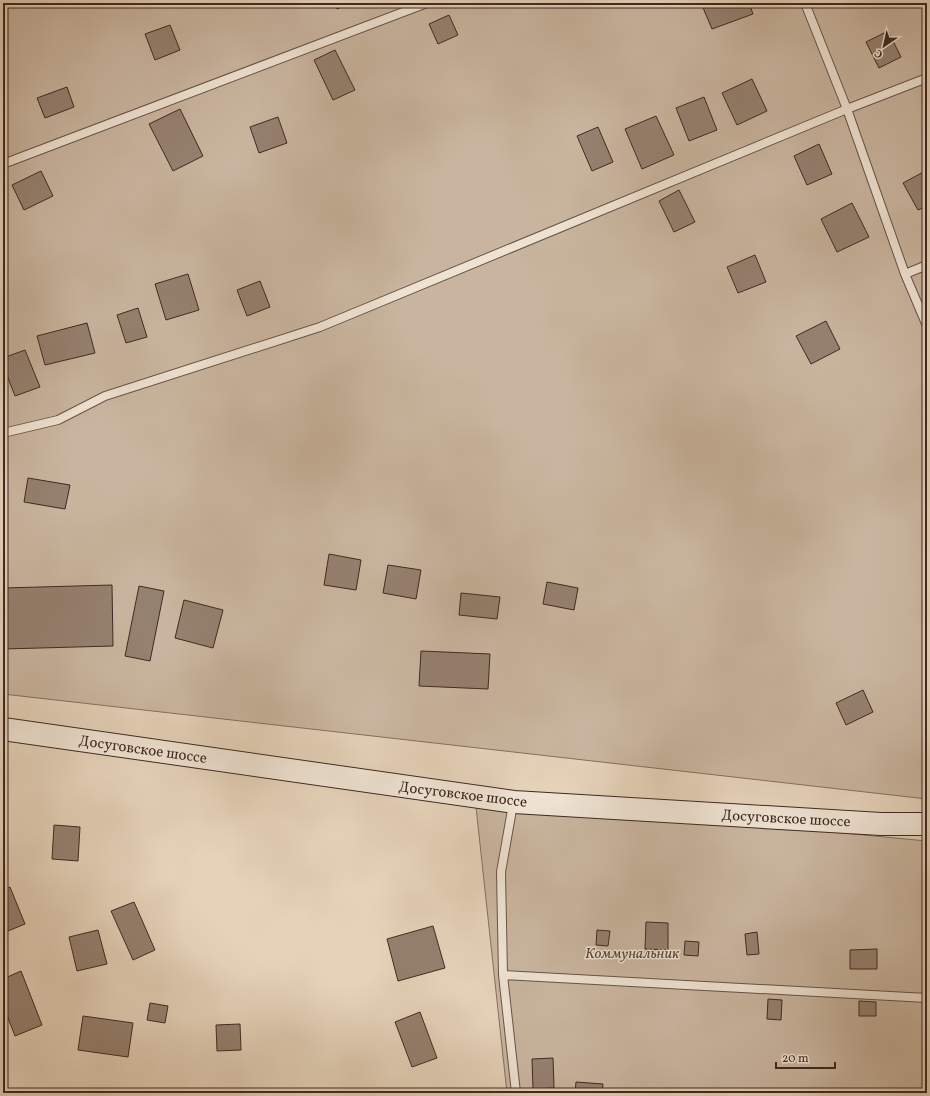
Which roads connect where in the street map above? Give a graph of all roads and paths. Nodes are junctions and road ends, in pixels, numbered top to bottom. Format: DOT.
graph roads {
  1 [pos="427,3"];
  2 [pos="806,3"];
  3 [pos="927,78"];
  4 [pos="847,109"];
  5 [pos="3,164"];
  6 [pos="927,265"];
  7 [pos="904,274"];
  8 [pos="927,326"];
  9 [pos="3,433"];
  10 [pos="3,729"];
  11 [pos="514,802"];
  12 [pos="927,824"];
  13 [pos="503,975"];
  14 [pos="927,998"];
  15 [pos="516,1093"];
  1 -- 5 [label="lane"];
  2 -- 4 [label="lane"];
  3 -- 4 [label="lane"];
  4 -- 7 [label="lane"];
  4 -- 9 [label="lane"];
  6 -- 7 [label="lane"];
  7 -- 8 [label="lane"];
  10 -- 11 [label="main road, Досуговское шоссе"];
  11 -- 12 [label="main road, Досуговское шоссе"];
  11 -- 13 [label="lane"];
  13 -- 14 [label="lane"];
  13 -- 15 [label="lane"];
}
